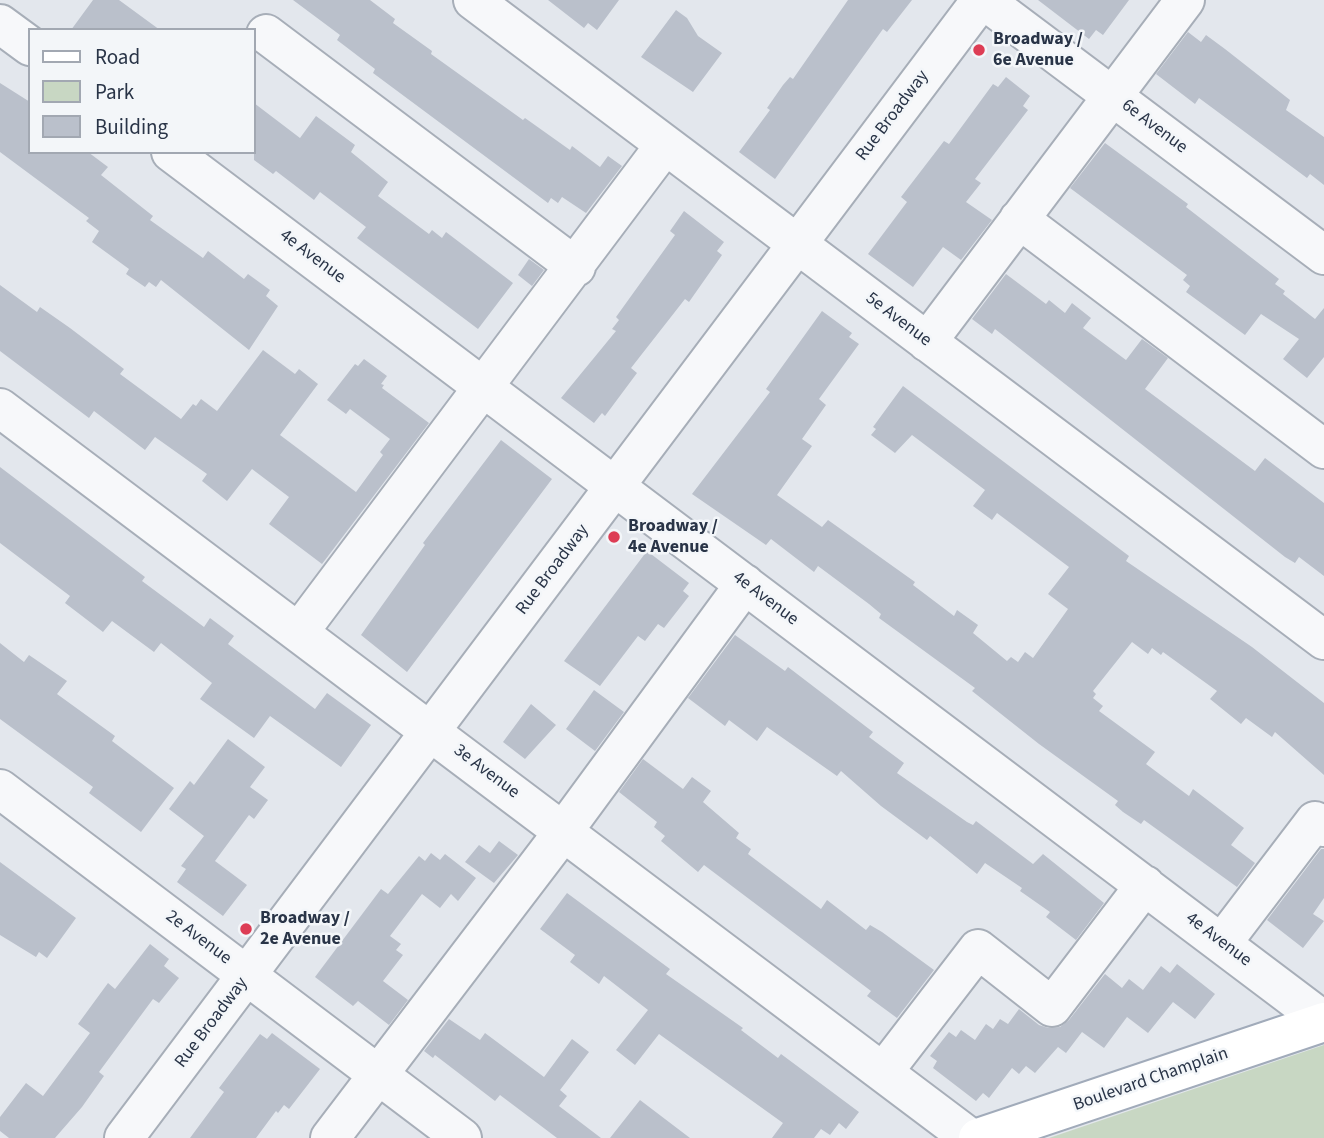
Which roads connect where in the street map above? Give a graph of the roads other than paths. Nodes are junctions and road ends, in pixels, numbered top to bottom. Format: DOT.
graph roads {
  1 [pos="473,0"];
  2 [pos="982,0"];
  3 [pos="1185,0"];
  4 [pos="0,24"];
  5 [pos="266,34"];
  6 [pos="28,45"];
  7 [pos="1113,95"];
  8 [pos="665,145"];
  9 [pos="174,154"];
  10 [pos="1019,219"];
  11 [pos="797,244"];
  12 [pos="1324,255"];
  13 [pos="576,267"];
  14 [pos="927,342"];
  15 [pos="484,386"];
  16 [pos="0,408"];
  17 [pos="1324,449"];
  18 [pos="615,487"];
  19 [pos="746,584"];
  20 [pos="299,632"];
  21 [pos="1324,640"];
  22 [pos="432,732"];
  23 [pos="0,789"];
  24 [pos="1324,827"];
  25 [pos="563,831"];
  26 [pos="1146,885"];
  27 [pos="1222,943"];
  28 [pos="247,976"];
  29 [pos="1324,1021"];
  30 [pos="884,1072"];
  31 [pos="378,1074"];
  32 [pos="124,1138"];
  33 [pos="330,1138"];
  34 [pos="462,1138"];
  35 [pos="970,1138"];
  36 [pos="978,1138"];
  1 -- 8 [label="street, 5e Avenue"];
  2 -- 7 [label="street, 6e Avenue"];
  2 -- 11 [label="street, Rue Broadway"];
  3 -- 7 [label="street"];
  4 -- 6 [label="street"];
  5 -- 13 [label="street"];
  7 -- 10 [label="street"];
  7 -- 12 [label="street, 6e Avenue"];
  8 -- 11 [label="street, 5e Avenue"];
  8 -- 13 [label="street"];
  9 -- 15 [label="street, 4e Avenue"];
  10 -- 14 [label="street"];
  10 -- 17 [label="street"];
  11 -- 14 [label="street, 5e Avenue"];
  11 -- 18 [label="street, Rue Broadway"];
  13 -- 15 [label="street"];
  14 -- 21 [label="street, 5e Avenue"];
  15 -- 18 [label="street, 4e Avenue"];
  15 -- 20 [label="street"];
  16 -- 20 [label="street, 3e Avenue"];
  18 -- 19 [label="street, 4e Avenue"];
  18 -- 22 [label="street, Rue Broadway"];
  19 -- 25 [label="street"];
  19 -- 26 [label="street, 4e Avenue"];
  20 -- 22 [label="street, 3e Avenue"];
  22 -- 25 [label="street, 3e Avenue"];
  22 -- 28 [label="street, Rue Broadway"];
  23 -- 28 [label="street, 2e Avenue"];
  24 -- 27 [label="street"];
  25 -- 30 [label="street, 3e Avenue"];
  25 -- 31 [label="street"];
  26 -- 27 [label="street, 4e Avenue"];
  26 -- 30 [label="street"];
  27 -- 29 [label="street, 4e Avenue"];
  28 -- 31 [label="street, 2e Avenue"];
  28 -- 32 [label="street, Rue Broadway"];
  29 -- 36 [label="main road, Boulevard Champlain"];
  30 -- 35 [label="street, 3e Avenue"];
  31 -- 33 [label="street"];
  31 -- 34 [label="street, 2e Avenue"];
}
